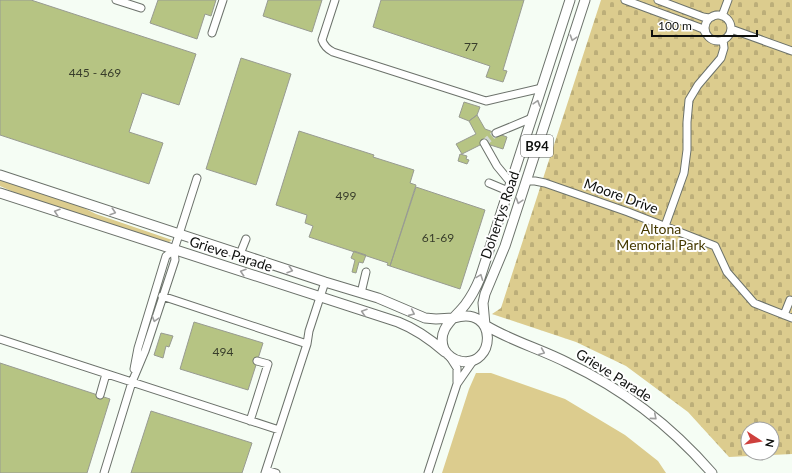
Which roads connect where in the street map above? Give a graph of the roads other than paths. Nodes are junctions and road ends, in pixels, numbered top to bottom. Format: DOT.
graph roads {
  1 [pos="116,0"];
  2 [pos="223,0"];
  3 [pos="335,0"];
  4 [pos="570,0"];
  5 [pos="585,0"];
  6 [pos="625,0"];
  7 [pos="658,0"];
  8 [pos="728,0"];
  9 [pos="632,2"];
  10 [pos="141,8"];
  11 [pos="713,16"];
  12 [pos="722,16"];
  13 [pos="730,29"];
  14 [pos="212,33"];
  15 [pos="706,34"];
  16 [pos="723,40"];
  17 [pos="792,51"];
  18 [pos="542,88"];
  19 [pos="532,118"];
  20 [pos="496,133"];
  21 [pos="484,143"];
  22 [pos="0,175"];
  23 [pos="197,178"];
  24 [pos="526,181"];
  25 [pos="489,184"];
  26 [pos="510,187"];
  27 [pos="0,193"];
  28 [pos="665,226"];
  29 [pos="179,234"];
  30 [pos="246,239"];
  31 [pos="174,250"];
  32 [pos="240,254"];
  33 [pos="366,272"];
  34 [pos="325,282"];
  35 [pos="361,293"];
  36 [pos="162,296"];
  37 [pos="320,298"];
  38 [pos="790,300"];
  39 [pos="784,315"];
  40 [pos="453,318"];
  41 [pos="792,318"];
  42 [pos="485,325"];
  43 [pos="0,339"];
  44 [pos="307,344"];
  45 [pos="448,355"];
  46 [pos="474,360"];
  47 [pos="257,361"];
  48 [pos="106,374"];
  49 [pos="132,382"];
  50 [pos="456,386"];
  51 [pos="100,395"];
  52 [pos="250,421"];
  53 [pos="279,430"];
  54 [pos="266,471"];
  55 [pos="104,473"];
  56 [pos="276,473"];
  57 [pos="428,473"];
  58 [pos="712,473"];
  1 -- 10 [label="street"];
  2 -- 14 [label="street"];
  3 -- 18 [label="street"];
  4 -- 18 [label="main road, Dohertys Road / B94"];
  5 -- 24 [label="main road, Dohertys Road / B94, one-way"];
  6 -- 9 [label="street"];
  7 -- 11 [label="street"];
  8 -- 12 [label="street"];
  9 -- 15 [label="street"];
  11 -- 12 [label="street"];
  11 -- 15 [label="street"];
  12 -- 13 [label="street"];
  13 -- 16 [label="street"];
  13 -- 17 [label="street"];
  15 -- 16 [label="street"];
  16 -- 28 [label="street"];
  19 -- 18 [label="main road, Dohertys Road / B94, one-way"];
  19 -- 20 [label="street"];
  19 -- 26 [label="main road, Dohertys Road / B94"];
  21 -- 26 [label="street"];
  22 -- 29 [label="main road, Grieve Parade, one-way"];
  23 -- 29 [label="street"];
  24 -- 28 [label="street, Moore Drive"];
  24 -- 42 [label="main road, Dohertys Road / B94, one-way"];
  25 -- 26 [label="street"];
  40 -- 26 [label="main road, Dohertys Road / B94, one-way"];
  31 -- 27 [label="main road, Grieve Parade, one-way"];
  28 -- 39 [label="street, Moore Drive"];
  29 -- 31 [label="street"];
  29 -- 32 [label="main road, Grieve Parade"];
  30 -- 32 [label="street"];
  31 -- 36 [label="street"];
  37 -- 31 [label="main road, Grieve Parade, one-way"];
  31 -- 49 [label="street"];
  32 -- 34 [label="main road, Grieve Parade, one-way"];
  33 -- 35 [label="street"];
  34 -- 35 [label="main road, Grieve Parade"];
  34 -- 37 [label="street"];
  35 -- 40 [label="main road, Grieve Parade, one-way"];
  36 -- 44 [label="street"];
  36 -- 49 [label="street, one-way"];
  37 -- 44 [label="street"];
  45 -- 37 [label="main road, Grieve Parade, one-way"];
  38 -- 39 [label="street"];
  39 -- 41 [label="street, Moore Drive"];
  40 -- 42 [label="main road"];
  40 -- 45 [label="main road, B94"];
  42 -- 46 [label="main road"];
  42 -- 58 [label="main road, Grieve Parade, one-way"];
  43 -- 48 [label="street"];
  44 -- 53 [label="street"];
  45 -- 46 [label="main road"];
  45 -- 50 [label="street"];
  46 -- 50 [label="street"];
  47 -- 52 [label="street"];
  48 -- 49 [label="street"];
  48 -- 51 [label="street"];
  49 -- 52 [label="street"];
  49 -- 55 [label="street"];
  50 -- 57 [label="street"];
  52 -- 53 [label="street"];
  53 -- 54 [label="street"];
  54 -- 56 [label="street"];
}
